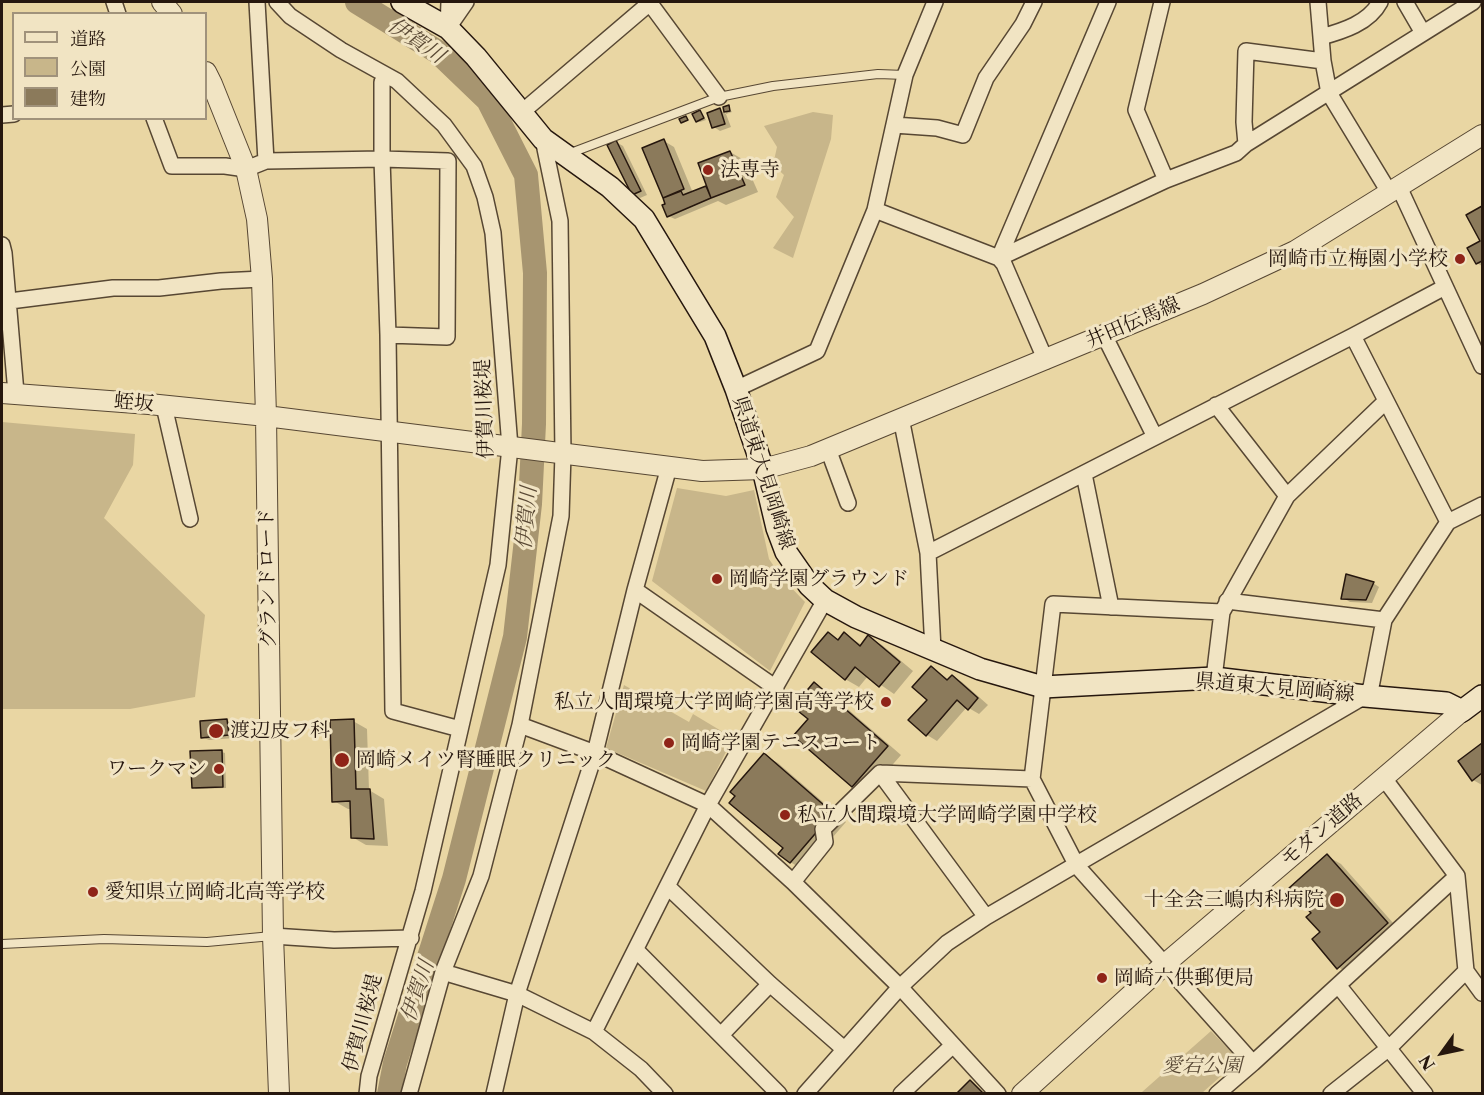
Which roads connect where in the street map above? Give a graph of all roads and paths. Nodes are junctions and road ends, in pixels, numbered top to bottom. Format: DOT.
graph roads {
  1 [pos="257,2"];
  2 [pos="277,2"];
  3 [pos="402,2"];
  4 [pos="449,2"];
  5 [pos="465,2"];
  6 [pos="650,2"];
  7 [pos="935,2"];
  8 [pos="1034,2"];
  9 [pos="1108,2"];
  10 [pos="1162,2"];
  11 [pos="1318,2"];
  12 [pos="1380,2"];
  13 [pos="1405,2"];
  14 [pos="1473,2"];
  15 [pos="448,28"];
  16 [pos="1423,33"];
  17 [pos="1321,37"];
  18 [pos="1323,61"];
  19 [pos="207,74"];
  20 [pos="905,75"];
  21 [pos="382,82"];
  22 [pos="1329,93"];
  23 [pos="719,97"];
  24 [pos="522,112"];
  25 [pos="155,120"];
  26 [pos="894,124"];
  27 [pos="1482,135"];
  28 [pos="543,138"];
  29 [pos="1246,144"];
  30 [pos="567,155"];
  31 [pos="382,159"];
  32 [pos="266,161"];
  33 [pos="246,169"];
  34 [pos="1166,180"];
  35 [pos="1394,190"];
  36 [pos="875,210"];
  37 [pos="2,244"];
  38 [pos="999,258"];
  39 [pos="262,279"];
  40 [pos="1445,287"];
  41 [pos="5,302"];
  42 [pos="388,335"];
  43 [pos="1104,335"];
  44 [pos="1353,336"];
  45 [pos="1046,361"];
  46 [pos="1482,366"];
  47 [pos="736,389"];
  48 [pos="9,393"];
  49 [pos="1386,401"];
  50 [pos="1216,405"];
  51 [pos="165,406"];
  52 [pos="266,416"];
  53 [pos="901,418"];
  54 [pos="389,430"];
  55 [pos="1155,437"];
  56 [pos="510,447"];
  57 [pos="828,449"];
  58 [pos="563,454"];
  59 [pos="669,467"];
  60 [pos="763,469"];
  61 [pos="1084,474"];
  62 [pos="1287,496"];
  63 [pos="848,503"];
  64 [pos="1482,506"];
  65 [pos="190,519"];
  66 [pos="1448,522"];
  67 [pos="928,553"];
  68 [pos="635,590"];
  69 [pos="825,600"];
  70 [pos="1225,606"];
  71 [pos="1111,607"];
  72 [pos="1384,620"];
  73 [pos="933,650"];
  74 [pos="1214,678"];
  75 [pos="1043,687"];
  76 [pos="776,688"];
  77 [pos="1365,696"];
  78 [pos="1482,696"];
  79 [pos="1462,711"];
  80 [pos="520,725"];
  81 [pos="460,729"];
  82 [pos="595,753"];
  83 [pos="880,773"];
  84 [pos="1383,777"];
  85 [pos="1032,779"];
  86 [pos="708,805"];
  87 [pos="1077,866"];
  88 [pos="1457,876"];
  89 [pos="793,882"];
  90 [pos="668,887"];
  91 [pos="986,917"];
  92 [pos="273,936"];
  93 [pos="411,938"];
  94 [pos="2,944"];
  95 [pos="636,950"];
  96 [pos="1165,964"];
  97 [pos="1466,971"];
  98 [pos="443,972"];
  99 [pos="770,984"];
  100 [pos="1338,985"];
  101 [pos="900,987"];
  102 [pos="1482,993"];
  103 [pos="517,994"];
  104 [pos="594,1032"];
  105 [pos="721,1035"];
  106 [pos="953,1045"];
  107 [pos="1389,1048"];
  108 [pos="844,1049"];
  109 [pos="1253,1063"];
  110 [pos="279,1094"];
  111 [pos="367,1094"];
  112 [pos="409,1094"];
  113 [pos="494,1094"];
  114 [pos="665,1094"];
  115 [pos="779,1094"];
  116 [pos="805,1094"];
  117 [pos="901,1094"];
  118 [pos="998,1094"];
  119 [pos="1022,1094"];
  120 [pos="1217,1094"];
  121 [pos="1331,1094"];
  122 [pos="1425,1094"];
  1 -- 32 [label="street"];
  2 -- 56 [label="street, 伊賀川桜堤"];
  3 -- 15 [label="main road, 県道東大見岡崎線"];
  4 -- 15 [label="street"];
  5 -- 15 [label="street"];
  6 -- 23 [label="street"];
  6 -- 24 [label="street"];
  7 -- 20 [label="street"];
  8 -- 26 [label="street"];
  9 -- 38 [label="street"];
  10 -- 34 [label="street"];
  11 -- 17 [label="street"];
  12 -- 17 [label="street"];
  13 -- 16 [label="street"];
  14 -- 16 [label="street"];
  15 -- 24 [label="main road, 県道東大見岡崎線"];
  16 -- 22 [label="street"];
  17 -- 18 [label="street"];
  18 -- 22 [label="street"];
  18 -- 29 [label="street"];
  19 -- 33 [label="street, グランドロード"];
  20 -- 23 [label="lane"];
  20 -- 26 [label="street"];
  21 -- 31 [label="street"];
  22 -- 29 [label="street"];
  22 -- 35 [label="street"];
  23 -- 30 [label="lane"];
  24 -- 28 [label="main road, 県道東大見岡崎線"];
  25 -- 33 [label="street"];
  26 -- 36 [label="street"];
  27 -- 35 [label="street, 井田伝馬線"];
  28 -- 30 [label="main road, 県道東大見岡崎線"];
  28 -- 58 [label="street"];
  29 -- 34 [label="street"];
  30 -- 47 [label="main road, 県道東大見岡崎線"];
  31 -- 32 [label="street"];
  31 -- 42 [label="street"];
  31 -- 42 [label="street"];
  32 -- 33 [label="street"];
  33 -- 39 [label="street, グランドロード"];
  34 -- 38 [label="street"];
  35 -- 40 [label="street"];
  35 -- 43 [label="street, 井田伝馬線"];
  36 -- 38 [label="street"];
  36 -- 47 [label="street"];
  37 -- 41 [label="street"];
  38 -- 45 [label="street"];
  39 -- 41 [label="street"];
  39 -- 52 [label="street, グランドロード"];
  40 -- 44 [label="street"];
  40 -- 46 [label="street"];
  41 -- 48 [label="street"];
  42 -- 54 [label="street"];
  43 -- 45 [label="street, 井田伝馬線"];
  43 -- 55 [label="street"];
  44 -- 49 [label="street"];
  44 -- 50 [label="street"];
  45 -- 53 [label="street, 井田伝馬線"];
  47 -- 60 [label="main road, 県道東大見岡崎線"];
  48 -- 51 [label="street, 蛭坂"];
  49 -- 62 [label="street"];
  49 -- 66 [label="street"];
  50 -- 55 [label="street"];
  50 -- 62 [label="street"];
  51 -- 52 [label="street, 蛭坂"];
  51 -- 65 [label="street"];
  52 -- 54 [label="street, 蛭坂"];
  52 -- 92 [label="street, グランドロード"];
  53 -- 57 [label="street, 井田伝馬線"];
  53 -- 67 [label="street"];
  54 -- 56 [label="street, 蛭坂"];
  54 -- 81 [label="street"];
  55 -- 61 [label="street"];
  56 -- 58 [label="street, 井田伝馬線"];
  56 -- 81 [label="street, 伊賀川桜堤"];
  57 -- 60 [label="street, 井田伝馬線"];
  57 -- 63 [label="street"];
  58 -- 59 [label="street, 井田伝馬線"];
  58 -- 80 [label="street"];
  59 -- 60 [label="street, 井田伝馬線"];
  59 -- 68 [label="street"];
  60 -- 69 [label="main road, 県道東大見岡崎線"];
  61 -- 67 [label="street"];
  61 -- 71 [label="street"];
  62 -- 70 [label="street"];
  64 -- 66 [label="street"];
  66 -- 72 [label="street"];
  67 -- 73 [label="street"];
  68 -- 76 [label="street"];
  68 -- 82 [label="street"];
  69 -- 73 [label="main road, 県道東大見岡崎線"];
  69 -- 76 [label="street"];
  70 -- 71 [label="street"];
  70 -- 72 [label="street"];
  70 -- 74 [label="street"];
  71 -- 75 [label="street"];
  72 -- 77 [label="street"];
  73 -- 75 [label="main road, 県道東大見岡崎線"];
  74 -- 75 [label="main road, 県道東大見岡崎線"];
  74 -- 77 [label="main road, 県道東大見岡崎線"];
  75 -- 85 [label="street"];
  76 -- 86 [label="street"];
  77 -- 79 [label="main road, 県道東大見岡崎線"];
  77 -- 87 [label="street"];
  78 -- 79 [label="main road"];
  79 -- 84 [label="street, モダン道路"];
  80 -- 82 [label="street"];
  80 -- 98 [label="street"];
  81 -- 93 [label="street, 伊賀川桜堤"];
  82 -- 86 [label="street"];
  82 -- 103 [label="street"];
  83 -- 85 [label="street"];
  83 -- 89 [label="street"];
  83 -- 91 [label="street"];
  84 -- 88 [label="street"];
  84 -- 96 [label="street, モダン道路"];
  85 -- 87 [label="street"];
  86 -- 89 [label="street"];
  86 -- 90 [label="street"];
  87 -- 91 [label="street"];
  87 -- 96 [label="street"];
  88 -- 97 [label="street"];
  88 -- 100 [label="street"];
  89 -- 101 [label="street"];
  90 -- 95 [label="street"];
  90 -- 99 [label="street"];
  91 -- 101 [label="street"];
  92 -- 93 [label="street"];
  92 -- 94 [label="lane"];
  92 -- 110 [label="street, グランドロード"];
  93 -- 111 [label="street, 伊賀川桜堤"];
  95 -- 104 [label="street"];
  95 -- 105 [label="street"];
  96 -- 109 [label="street"];
  96 -- 119 [label="street, モダン道路"];
  97 -- 102 [label="street"];
  97 -- 107 [label="street"];
  98 -- 103 [label="street"];
  98 -- 112 [label="street"];
  99 -- 105 [label="street"];
  99 -- 108 [label="street"];
  100 -- 107 [label="street"];
  100 -- 109 [label="street"];
  101 -- 106 [label="street"];
  101 -- 108 [label="street"];
  103 -- 104 [label="street"];
  103 -- 113 [label="street"];
  104 -- 114 [label="street"];
  105 -- 115 [label="street"];
  106 -- 117 [label="street"];
  106 -- 118 [label="street"];
  107 -- 121 [label="street"];
  107 -- 122 [label="street"];
  108 -- 116 [label="street"];
  109 -- 120 [label="street"];
}
